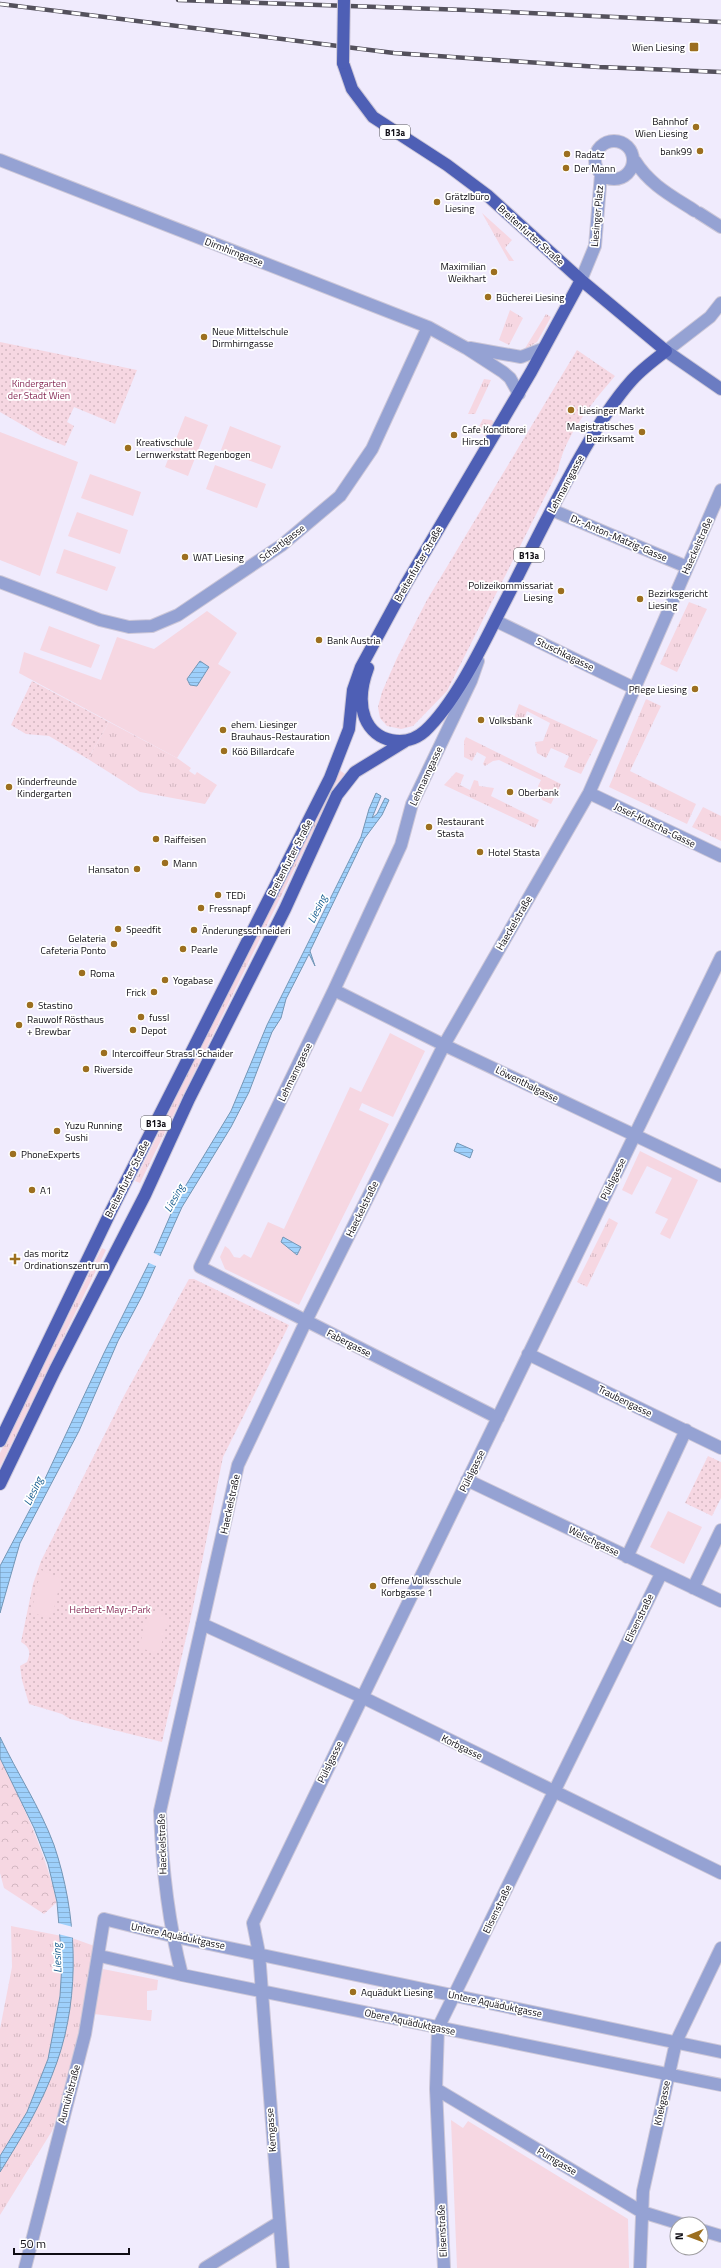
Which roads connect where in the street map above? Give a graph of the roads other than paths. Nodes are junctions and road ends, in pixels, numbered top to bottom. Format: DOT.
graph roads {
  1 [pos="344,0"];
  2 [pos="0,160"];
  3 [pos="635,161"];
  4 [pos="601,174"];
  5 [pos="721,227"];
  6 [pos="581,280"];
  7 [pos="721,303"];
  8 [pos="428,327"];
  9 [pos="466,348"];
  10 [pos="542,349"];
  11 [pos="666,351"];
  12 [pos="721,389"];
  13 [pos="519,394"];
  14 [pos="721,490"];
  15 [pos="552,510"];
  16 [pos="687,567"];
  17 [pos="0,582"];
  18 [pos="496,621"];
  19 [pos="374,642"];
  20 [pos="482,648"];
  21 [pos="634,688"];
  22 [pos="404,742"];
  23 [pos="589,793"];
  24 [pos="721,856"];
  25 [pos="721,957"];
  26 [pos="334,990"];
  27 [pos="444,1044"];
  28 [pos="634,1136"];
  29 [pos="721,1176"];
  30 [pos="200,1267"];
  31 [pos="306,1321"];
  32 [pos="528,1354"];
  33 [pos="498,1418"];
  34 [pos="686,1430"];
  35 [pos="0,1440"];
  36 [pos="721,1448"];
  37 [pos="467,1480"];
  38 [pos="0,1484"];
  39 [pos="721,1530"];
  40 [pos="627,1557"];
  41 [pos="661,1574"];
  42 [pos="693,1588"];
  43 [pos="721,1601"];
  44 [pos="202,1624"];
  45 [pos="362,1697"];
  46 [pos="554,1792"];
  47 [pos="721,1873"];
  48 [pos="104,1919"];
  49 [pos="172,1936"];
  50 [pos="721,1948"];
  51 [pos="259,1953"];
  52 [pos="100,1956"];
  53 [pos="182,1975"];
  54 [pos="261,1991"];
  55 [pos="455,1996"];
  56 [pos="438,2028"];
  57 [pos="676,2042"];
  58 [pos="721,2052"];
  59 [pos="668,2074"];
  60 [pos="721,2085"];
  61 [pos="436,2089"];
  62 [pos="642,2212"];
  63 [pos="669,2220"];
  64 [pos="278,2223"];
  65 [pos="709,2232"];
  66 [pos="721,2236"];
  67 [pos="25,2268"];
  68 [pos="205,2268"];
  69 [pos="283,2268"];
  70 [pos="444,2268"];
  71 [pos="640,2268"];
  1 -- 6 [label="main road, Breitenfurter Straße / B13a, bridge"];
  2 -- 8 [label="street, Dirmhirngasse"];
  3 -- 5 [label="street"];
  4 -- 6 [label="street, Liesinger Platz"];
  6 -- 10 [label="main road, Breitenfurter Straße / B13a"];
  6 -- 11 [label="main road, Breitenfurter Straße / B13a"];
  7 -- 11 [label="street"];
  8 -- 9 [label="street, Dirmhirngasse"];
  8 -- 17 [label="street, Schartlgasse"];
  9 -- 10 [label="street"];
  9 -- 13 [label="street"];
  10 -- 13 [label="main road, Breitenfurter Straße / B13a"];
  11 -- 12 [label="main road"];
  11 -- 15 [label="main road, Lehmanngasse / B13a"];
  13 -- 19 [label="main road, Breitenfurter Straße / B13a"];
  14 -- 16 [label="street, Haeckelstraße"];
  15 -- 16 [label="street, Dr.-Anton-Matzig-Gasse"];
  15 -- 18 [label="main road, Lehmanngasse / B13a"];
  16 -- 21 [label="street, Haeckelstraße"];
  18 -- 20 [label="main road, Lehmanngasse / B13a"];
  18 -- 21 [label="street, Stuschkagasse"];
  19 -- 22 [label="main road"];
  19 -- 35 [label="main road, Breitenfurter Straße / B13a"];
  20 -- 22 [label="main road, B13a"];
  20 -- 26 [label="street, Lehmanngasse"];
  21 -- 23 [label="street, Haeckelstraße"];
  22 -- 38 [label="main road, Breitenfurter Straße / B13a"];
  23 -- 24 [label="street, Josef-Kutscha-Gasse"];
  23 -- 27 [label="street, Haeckelstraße"];
  25 -- 28 [label="street, Pülslgasse"];
  26 -- 27 [label="street, Löwenthalgasse"];
  26 -- 30 [label="street, Lehmanngasse"];
  27 -- 28 [label="street, Löwenthalgasse"];
  27 -- 31 [label="street, Haeckelstraße"];
  28 -- 29 [label="street, Löwenthalgasse"];
  28 -- 32 [label="street, Pülslgasse"];
  30 -- 31 [label="street, Fabergasse"];
  31 -- 33 [label="street, Fabergasse"];
  31 -- 44 [label="street, Haeckelstraße"];
  32 -- 33 [label="street, Pülslgasse"];
  32 -- 34 [label="street, Traubengasse"];
  33 -- 37 [label="street, Pülslgasse"];
  34 -- 36 [label="street, Traubengasse"];
  34 -- 40 [label="street"];
  37 -- 40 [label="street, Welschgasse"];
  37 -- 45 [label="street, Pülslgasse"];
  39 -- 42 [label="street"];
  40 -- 41 [label="street, Welschgasse"];
  41 -- 42 [label="street, Welschgasse"];
  41 -- 46 [label="street, Elisenstraße"];
  42 -- 43 [label="street, Welschgasse"];
  44 -- 45 [label="street, Korbgasse"];
  44 -- 49 [label="street, Haeckelstraße"];
  45 -- 46 [label="street, Korbgasse"];
  45 -- 51 [label="street, Pülslgasse"];
  46 -- 47 [label="street, Korbgasse"];
  46 -- 55 [label="street, Elisenstraße"];
  48 -- 49 [label="street, Untere Aquäduktgasse"];
  48 -- 52 [label="street, Aumühlstraße"];
  49 -- 51 [label="street, Untere Aquäduktgasse"];
  49 -- 53 [label="street, Haeckelstraße"];
  50 -- 57 [label="street, Khekgasse"];
  51 -- 54 [label="street, Pülslgasse"];
  51 -- 55 [label="street, Untere Aquäduktgasse"];
  52 -- 53 [label="street, Obere Aquäduktgasse"];
  52 -- 67 [label="street, Aumühlstraße"];
  53 -- 54 [label="street, Obere Aquäduktgasse"];
  54 -- 56 [label="street, Obere Aquäduktgasse"];
  54 -- 64 [label="street, Kerngasse"];
  55 -- 56 [label="street, Elisenstraße"];
  55 -- 57 [label="street, Untere Aquäduktgasse"];
  56 -- 59 [label="street, Obere Aquäduktgasse"];
  56 -- 61 [label="street, Elisenstraße"];
  57 -- 58 [label="street, Untere Aquäduktgasse"];
  57 -- 59 [label="street, Khekgasse"];
  59 -- 60 [label="street, Obere Aquäduktgasse"];
  59 -- 62 [label="street, Khekgasse"];
  61 -- 62 [label="street, Pumgasse"];
  61 -- 70 [label="street, Elisenstraße"];
  62 -- 63 [label="street, Pumgasse"];
  62 -- 71 [label="street, Khekgasse"];
  64 -- 68 [label="street"];
  64 -- 69 [label="street, Kerngasse"];
  65 -- 66 [label="street"];
}
